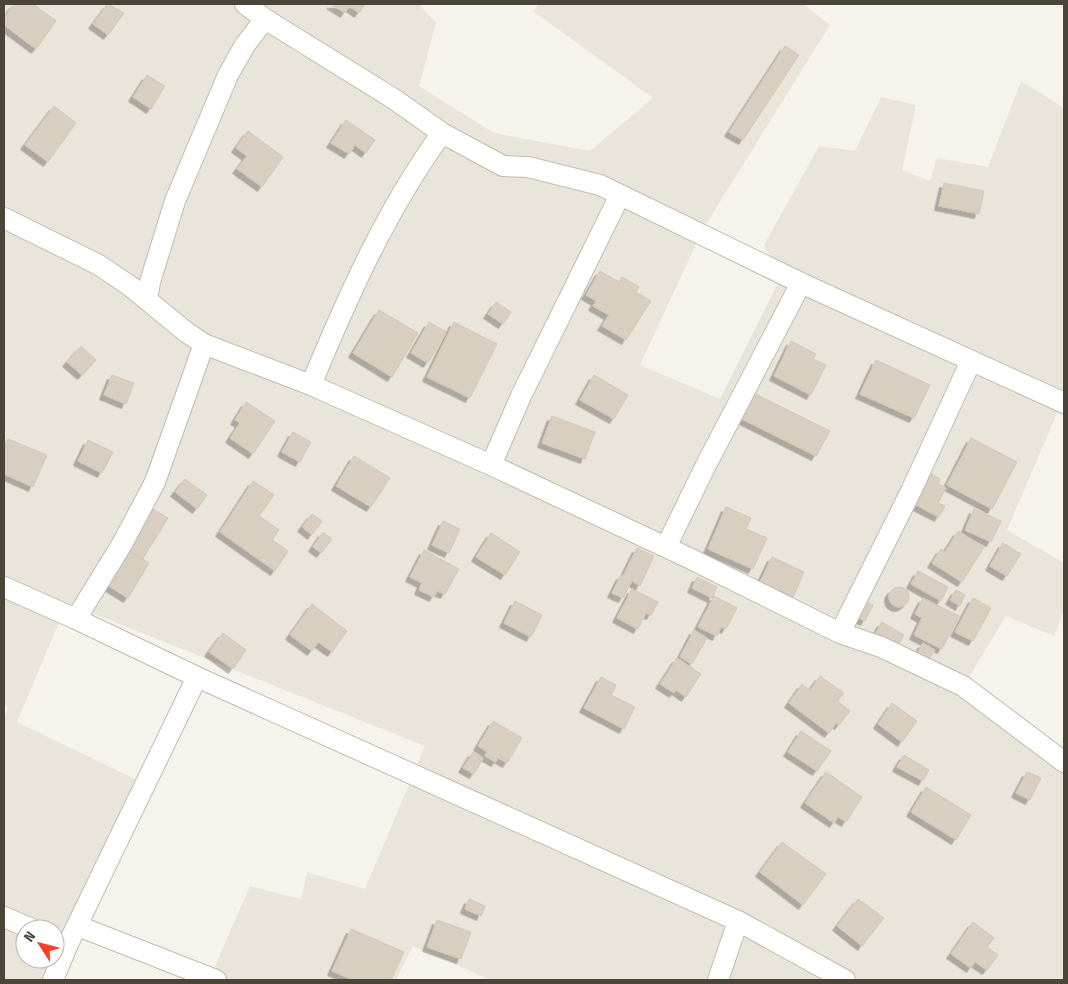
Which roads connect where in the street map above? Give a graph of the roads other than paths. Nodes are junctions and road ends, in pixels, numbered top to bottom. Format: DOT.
graph roads {
  1 [pos="245,4"];
  2 [pos="266,19"];
  3 [pos="442,133"];
  4 [pos="620,194"];
  5 [pos="4,218"];
  6 [pos="801,283"];
  7 [pos="147,300"];
  8 [pos="204,344"];
  9 [pos="971,362"];
  10 [pos="311,385"];
  11 [pos="1064,403"];
  12 [pos="491,465"];
  13 [pos="666,548"];
  14 [pos="4,587"];
  15 [pos="76,619"];
  16 [pos="840,633"];
  17 [pos="197,677"];
  18 [pos="1064,762"];
  19 [pos="738,922"];
  20 [pos="78,926"];
  21 [pos="65,937"];
  22 [pos="216,980"];
  23 [pos="718,980"];
  24 [pos="845,980"];
  1 -- 2 [label="street"];
  2 -- 3 [label="street"];
  2 -- 7 [label="street"];
  3 -- 4 [label="street"];
  3 -- 10 [label="street"];
  4 -- 6 [label="street"];
  4 -- 12 [label="street"];
  5 -- 7 [label="street"];
  6 -- 9 [label="street"];
  6 -- 13 [label="street"];
  7 -- 8 [label="street"];
  8 -- 10 [label="street"];
  8 -- 15 [label="street"];
  9 -- 11 [label="street"];
  9 -- 16 [label="street"];
  10 -- 12 [label="street"];
  12 -- 13 [label="street"];
  13 -- 16 [label="street"];
  14 -- 15 [label="street"];
  15 -- 17 [label="street"];
  16 -- 18 [label="street"];
  17 -- 19 [label="street"];
  17 -- 20 [label="street"];
  19 -- 23 [label="street"];
  19 -- 24 [label="street"];
  20 -- 21 [label="street"];
  20 -- 22 [label="street"];
}
